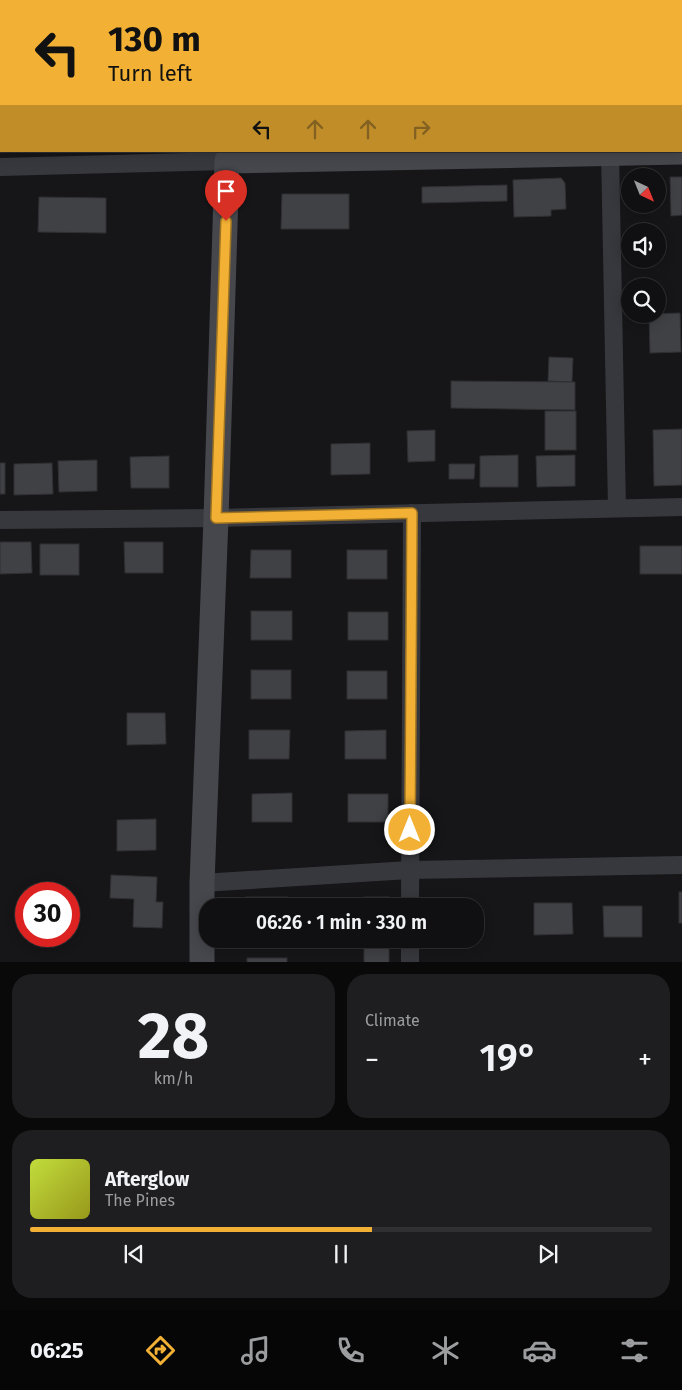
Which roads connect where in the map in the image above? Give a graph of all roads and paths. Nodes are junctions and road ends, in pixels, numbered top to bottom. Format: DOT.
graph roads {
  1 [pos="610,152"];
  2 [pos="682,152"];
  3 [pos="228,156"];
  4 [pos="0,167"];
  5 [pos="682,507"];
  6 [pos="617,508"];
  7 [pos="412,513"];
  8 [pos="216,518"];
  9 [pos="0,520"];
  10 [pos="682,865"];
  11 [pos="409,870"];
  12 [pos="202,883"];
  13 [pos="410,898"];
  14 [pos="410,948"];
  15 [pos="202,962"];
  16 [pos="410,962"];
  1 -- 2 [label="street"];
  1 -- 3 [label="street"];
  1 -- 6 [label="street"];
  3 -- 4 [label="street"];
  3 -- 8 [label="street"];
  5 -- 6 [label="street"];
  6 -- 7 [label="street"];
  7 -- 8 [label="street"];
  7 -- 11 [label="street"];
  8 -- 9 [label="street"];
  8 -- 12 [label="street"];
  10 -- 11 [label="street"];
  11 -- 12 [label="street"];
  11 -- 13 [label="street"];
  12 -- 15 [label="street"];
  14 -- 16 [label="street"];
}
